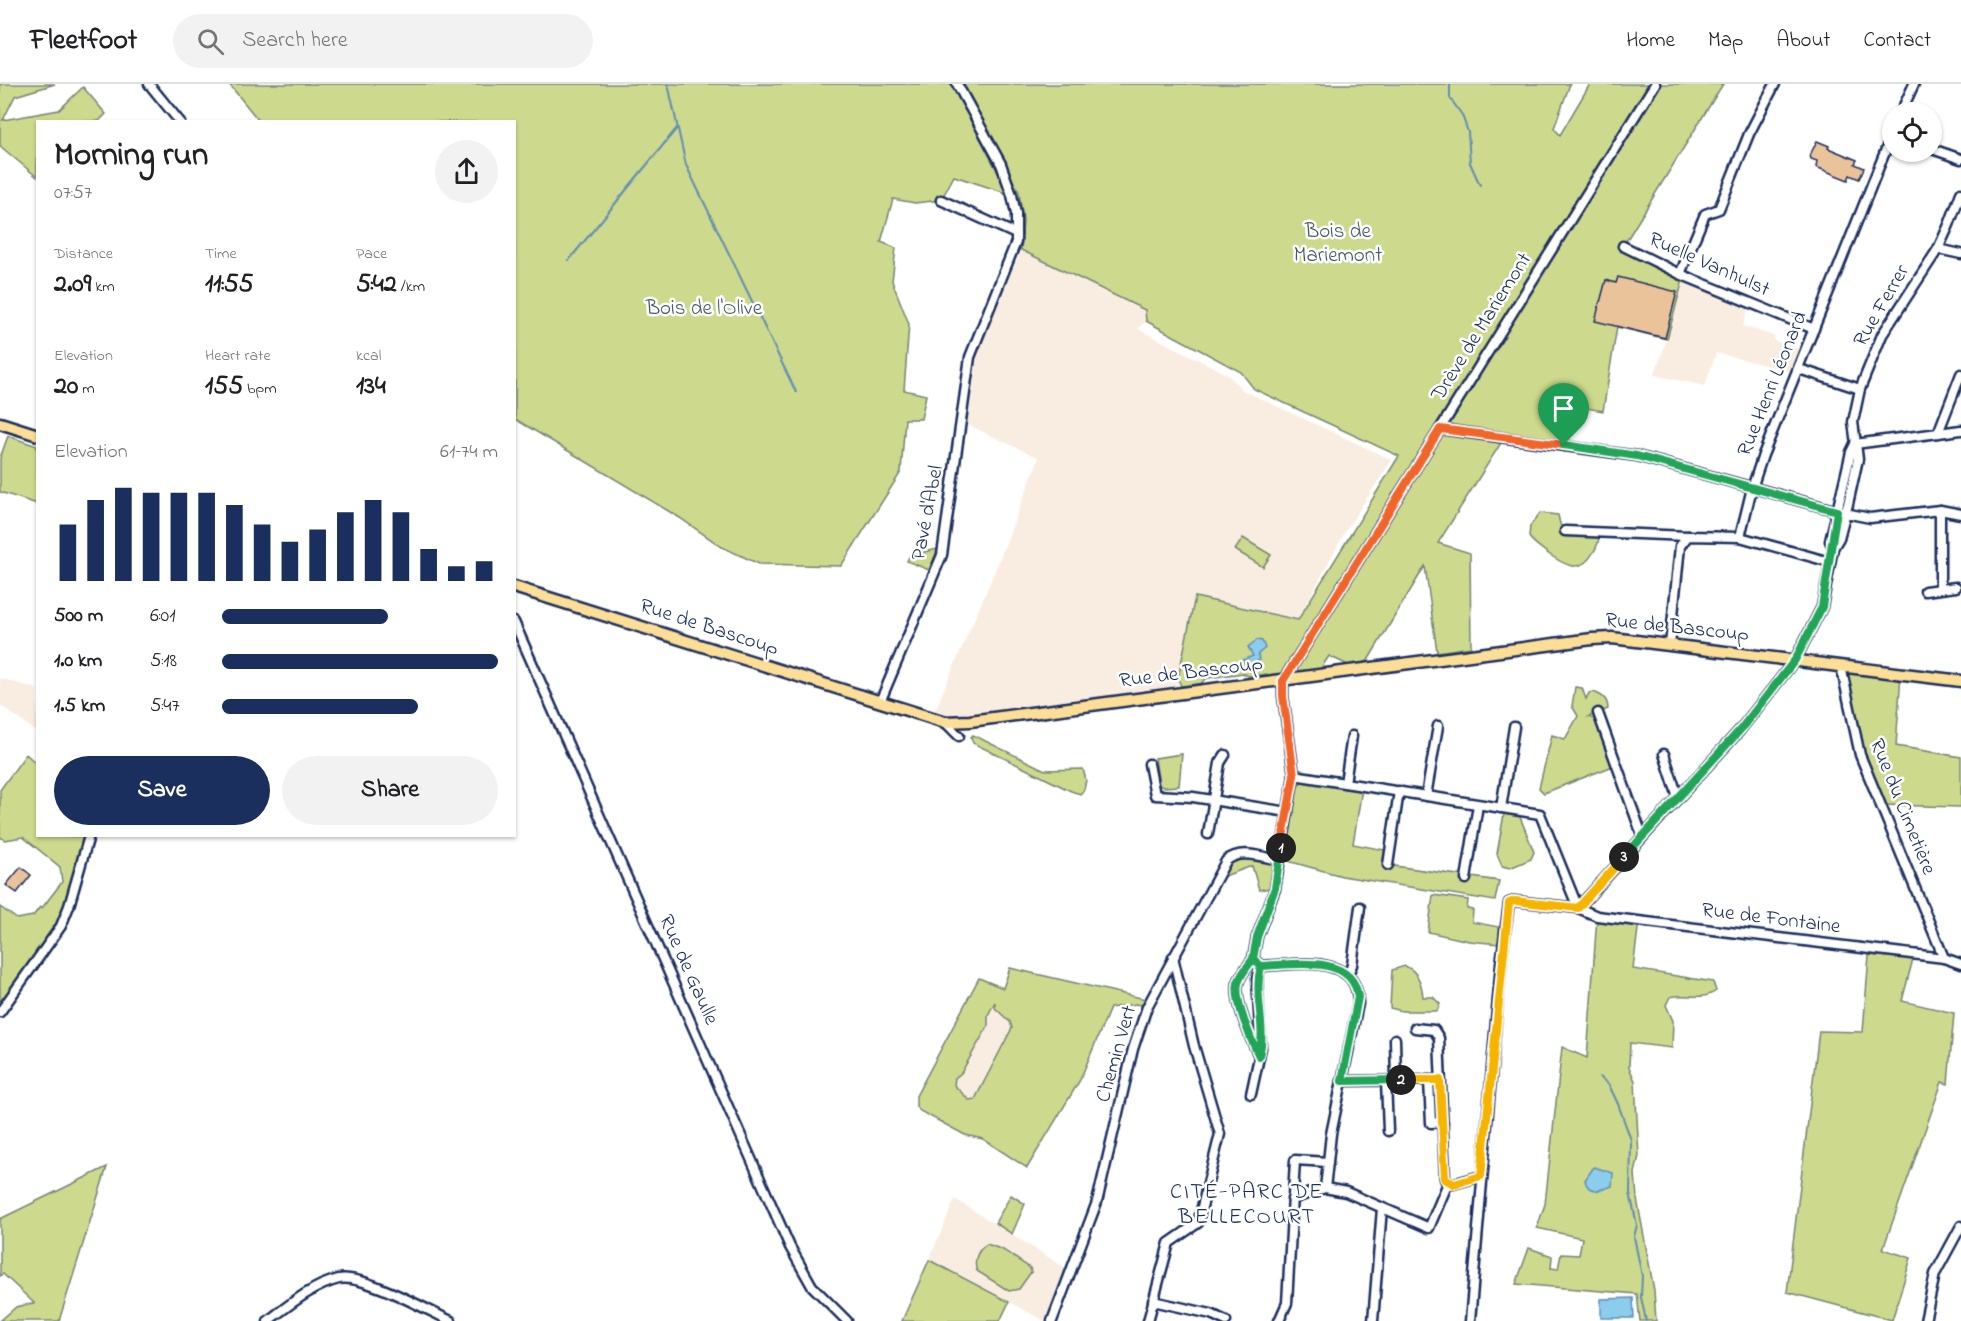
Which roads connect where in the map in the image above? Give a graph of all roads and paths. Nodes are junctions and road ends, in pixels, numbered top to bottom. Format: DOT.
graph roads {
  1 [pos="149,84"];
  2 [pos="957,84"];
  3 [pos="1655,84"];
  4 [pos="1775,84"];
  5 [pos="1914,84"];
  6 [pos="1906,102"];
  7 [pos="178,120"];
  8 [pos="1942,152"];
  9 [pos="1961,159"];
  10 [pos="1882,162"];
  11 [pos="1961,193"];
  12 [pos="941,200"];
  13 [pos="1016,234"];
  14 [pos="1623,246"];
  15 [pos="1938,249"];
  16 [pos="1961,254"];
  17 [pos="1680,274"];
  18 [pos="1814,329"];
  19 [pos="1799,369"];
  20 [pos="1961,374"];
  21 [pos="1860,389"];
  22 [pos="0,423"];
  23 [pos="1440,429"];
  24 [pos="1961,430"];
  25 [pos="1938,433"];
  26 [pos="36,434"];
  27 [pos="1855,444"];
  28 [pos="1752,488"];
  29 [pos="1940,510"];
  30 [pos="1841,512"];
  31 [pos="1961,514"];
  32 [pos="1565,531"];
  33 [pos="1688,536"];
  34 [pos="1740,537"];
  35 [pos="1830,562"];
  36 [pos="516,588"];
  37 [pos="1940,588"];
  38 [pos="1956,588"];
  39 [pos="1925,591"];
  40 [pos="516,627"];
  41 [pos="1670,645"];
  42 [pos="1795,660"];
  43 [pos="1840,666"];
  44 [pos="1283,681"];
  45 [pos="1961,681"];
  46 [pos="880,702"];
  47 [pos="1598,713"];
  48 [pos="945,722"];
  49 [pos="1438,726"];
  50 [pos="1514,727"];
  51 [pos="959,736"];
  52 [pos="1352,736"];
  53 [pos="1664,754"];
  54 [pos="1225,755"];
  55 [pos="1149,764"];
  56 [pos="1294,775"];
  57 [pos="1346,783"];
  58 [pos="1399,791"];
  59 [pos="1426,796"];
  60 [pos="1678,797"];
  61 [pos="1214,801"];
  62 [pos="1478,805"];
  63 [pos="1501,808"];
  64 [pos="1288,812"];
  65 [pos="1208,834"];
  66 [pos="1642,835"];
  67 [pos="89,837"];
  68 [pos="1279,860"];
  69 [pos="1388,865"];
  70 [pos="1467,879"];
  71 [pos="1360,907"];
  72 [pos="1578,908"];
  73 [pos="1173,957"];
  74 [pos="1944,958"];
  75 [pos="1253,959"];
  76 [pos="1961,964"];
  77 [pos="1261,966"];
  78 [pos="1348,974"];
  79 [pos="0,1012"];
  80 [pos="1415,1028"];
  81 [pos="1395,1039"];
  82 [pos="1259,1056"];
  83 [pos="1396,1080"];
  84 [pos="1429,1080"];
  85 [pos="1440,1080"];
  86 [pos="1342,1081"];
  87 [pos="1386,1081"];
  88 [pos="1251,1094"];
  89 [pos="1443,1122"];
  90 [pos="1388,1131"];
  91 [pos="1328,1162"];
  92 [pos="1481,1176"];
  93 [pos="1448,1183"];
  94 [pos="1325,1188"];
  95 [pos="1292,1199"];
  96 [pos="1382,1208"];
  97 [pos="1961,1226"];
  98 [pos="1154,1301"];
  99 [pos="268,1321"];
  100 [pos="451,1321"];
  101 [pos="844,1321"];
  102 [pos="1052,1321"];
  103 [pos="1148,1321"];
  104 [pos="1226,1321"];
  105 [pos="1279,1321"];
  106 [pos="1373,1321"];
  107 [pos="1470,1321"];
  108 [pos="1925,1321"];
  1 -- 7 [label="street"];
  2 -- 13 [label="street"];
  3 -- 23 [label="street, Drève de Mariemont"];
  4 -- 17 [label="street"];
  5 -- 6 [label="street"];
  8 -- 9 [label="street"];
  10 -- 18 [label="street, Rue Henri Léonard"];
  11 -- 15 [label="street, Rue Ferrer"];
  12 -- 13 [label="street"];
  13 -- 46 [label="street, Pavé d'Abel"];
  14 -- 17 [label="street, Ruelle Vanhulst"];
  15 -- 16 [label="street"];
  15 -- 21 [label="street, Rue Ferrer"];
  17 -- 18 [label="street, Ruelle Vanhulst"];
  18 -- 19 [label="street, Rue Henri Léonard"];
  19 -- 21 [label="street"];
  19 -- 28 [label="street, Rue Henri Léonard"];
  20 -- 25 [label="street"];
  21 -- 27 [label="street, Rue Ferrer"];
  22 -- 26 [label="main road"];
  23 -- 28 [label="street"];
  23 -- 44 [label="street, Drève de Mariemont"];
  24 -- 25 [label="street"];
  25 -- 27 [label="street"];
  27 -- 30 [label="street, Rue Ferrer"];
  28 -- 30 [label="street"];
  28 -- 34 [label="street, Rue Henri Léonard"];
  29 -- 30 [label="street"];
  29 -- 31 [label="street"];
  29 -- 37 [label="street"];
  30 -- 35 [label="street, Rue Ferrer"];
  32 -- 33 [label="street"];
  33 -- 34 [label="street"];
  33 -- 41 [label="street"];
  34 -- 35 [label="street"];
  35 -- 42 [label="street, Rue Ferrer"];
  36 -- 46 [label="main road, Rue de Bascoup"];
  37 -- 38 [label="street"];
  37 -- 39 [label="street"];
  40 -- 101 [label="street, Rue de Gaulle"];
  41 -- 42 [label="main road, Rue de Bascoup"];
  41 -- 44 [label="main road, Rue de Bascoup"];
  42 -- 43 [label="main road, Rue de Bascoup"];
  42 -- 60 [label="street, Rue Ferrer"];
  43 -- 45 [label="main road, Rue de Bascoup"];
  43 -- 74 [label="street, Rue du Cimetière"];
  44 -- 48 [label="main road, Rue de Bascoup"];
  44 -- 56 [label="street"];
  46 -- 48 [label="main road, Rue de Bascoup"];
  47 -- 66 [label="street"];
  48 -- 51 [label="street"];
  49 -- 59 [label="street"];
  50 -- 63 [label="street"];
  52 -- 57 [label="street"];
  53 -- 60 [label="street"];
  54 -- 61 [label="street"];
  55 -- 61 [label="street"];
  56 -- 57 [label="street"];
  56 -- 64 [label="street"];
  57 -- 58 [label="street"];
  58 -- 59 [label="street"];
  58 -- 69 [label="street"];
  59 -- 62 [label="street"];
  60 -- 66 [label="street, Rue Ferrer"];
  61 -- 64 [label="street"];
  61 -- 65 [label="street"];
  62 -- 63 [label="street"];
  62 -- 70 [label="street"];
  63 -- 72 [label="street"];
  64 -- 68 [label="street"];
  66 -- 72 [label="street, Rue Ferrer"];
  67 -- 79 [label="street"];
  68 -- 73 [label="street, Chemin Vert"];
  68 -- 75 [label="street"];
  71 -- 78 [label="street"];
  72 -- 74 [label="street, Rue de Fontaine"];
  72 -- 92 [label="street, Rue de Fontaine"];
  73 -- 98 [label="street"];
  73 -- 102 [label="street, Chemin Vert"];
  74 -- 76 [label="street, Rue de Fontaine"];
  75 -- 77 [label="street"];
  75 -- 82 [label="street"];
  77 -- 78 [label="street"];
  77 -- 82 [label="street"];
  78 -- 86 [label="street"];
  80 -- 85 [label="street"];
  81 -- 83 [label="street"];
  82 -- 88 [label="street"];
  83 -- 84 [label="street"];
  83 -- 87 [label="street"];
  84 -- 85 [label="street"];
  84 -- 89 [label="street"];
  85 -- 89 [label="street"];
  86 -- 87 [label="street"];
  86 -- 91 [label="street"];
  87 -- 90 [label="street"];
  89 -- 93 [label="street"];
  91 -- 94 [label="street"];
  91 -- 95 [label="street"];
  92 -- 93 [label="street"];
  92 -- 107 [label="street"];
  93 -- 96 [label="street"];
  94 -- 95 [label="street"];
  94 -- 96 [label="street"];
  95 -- 105 [label="street"];
  96 -- 106 [label="street"];
  97 -- 108 [label="street"];
  98 -- 103 [label="street"];
  98 -- 104 [label="street"];
  99 -- 100 [label="street"];
}
